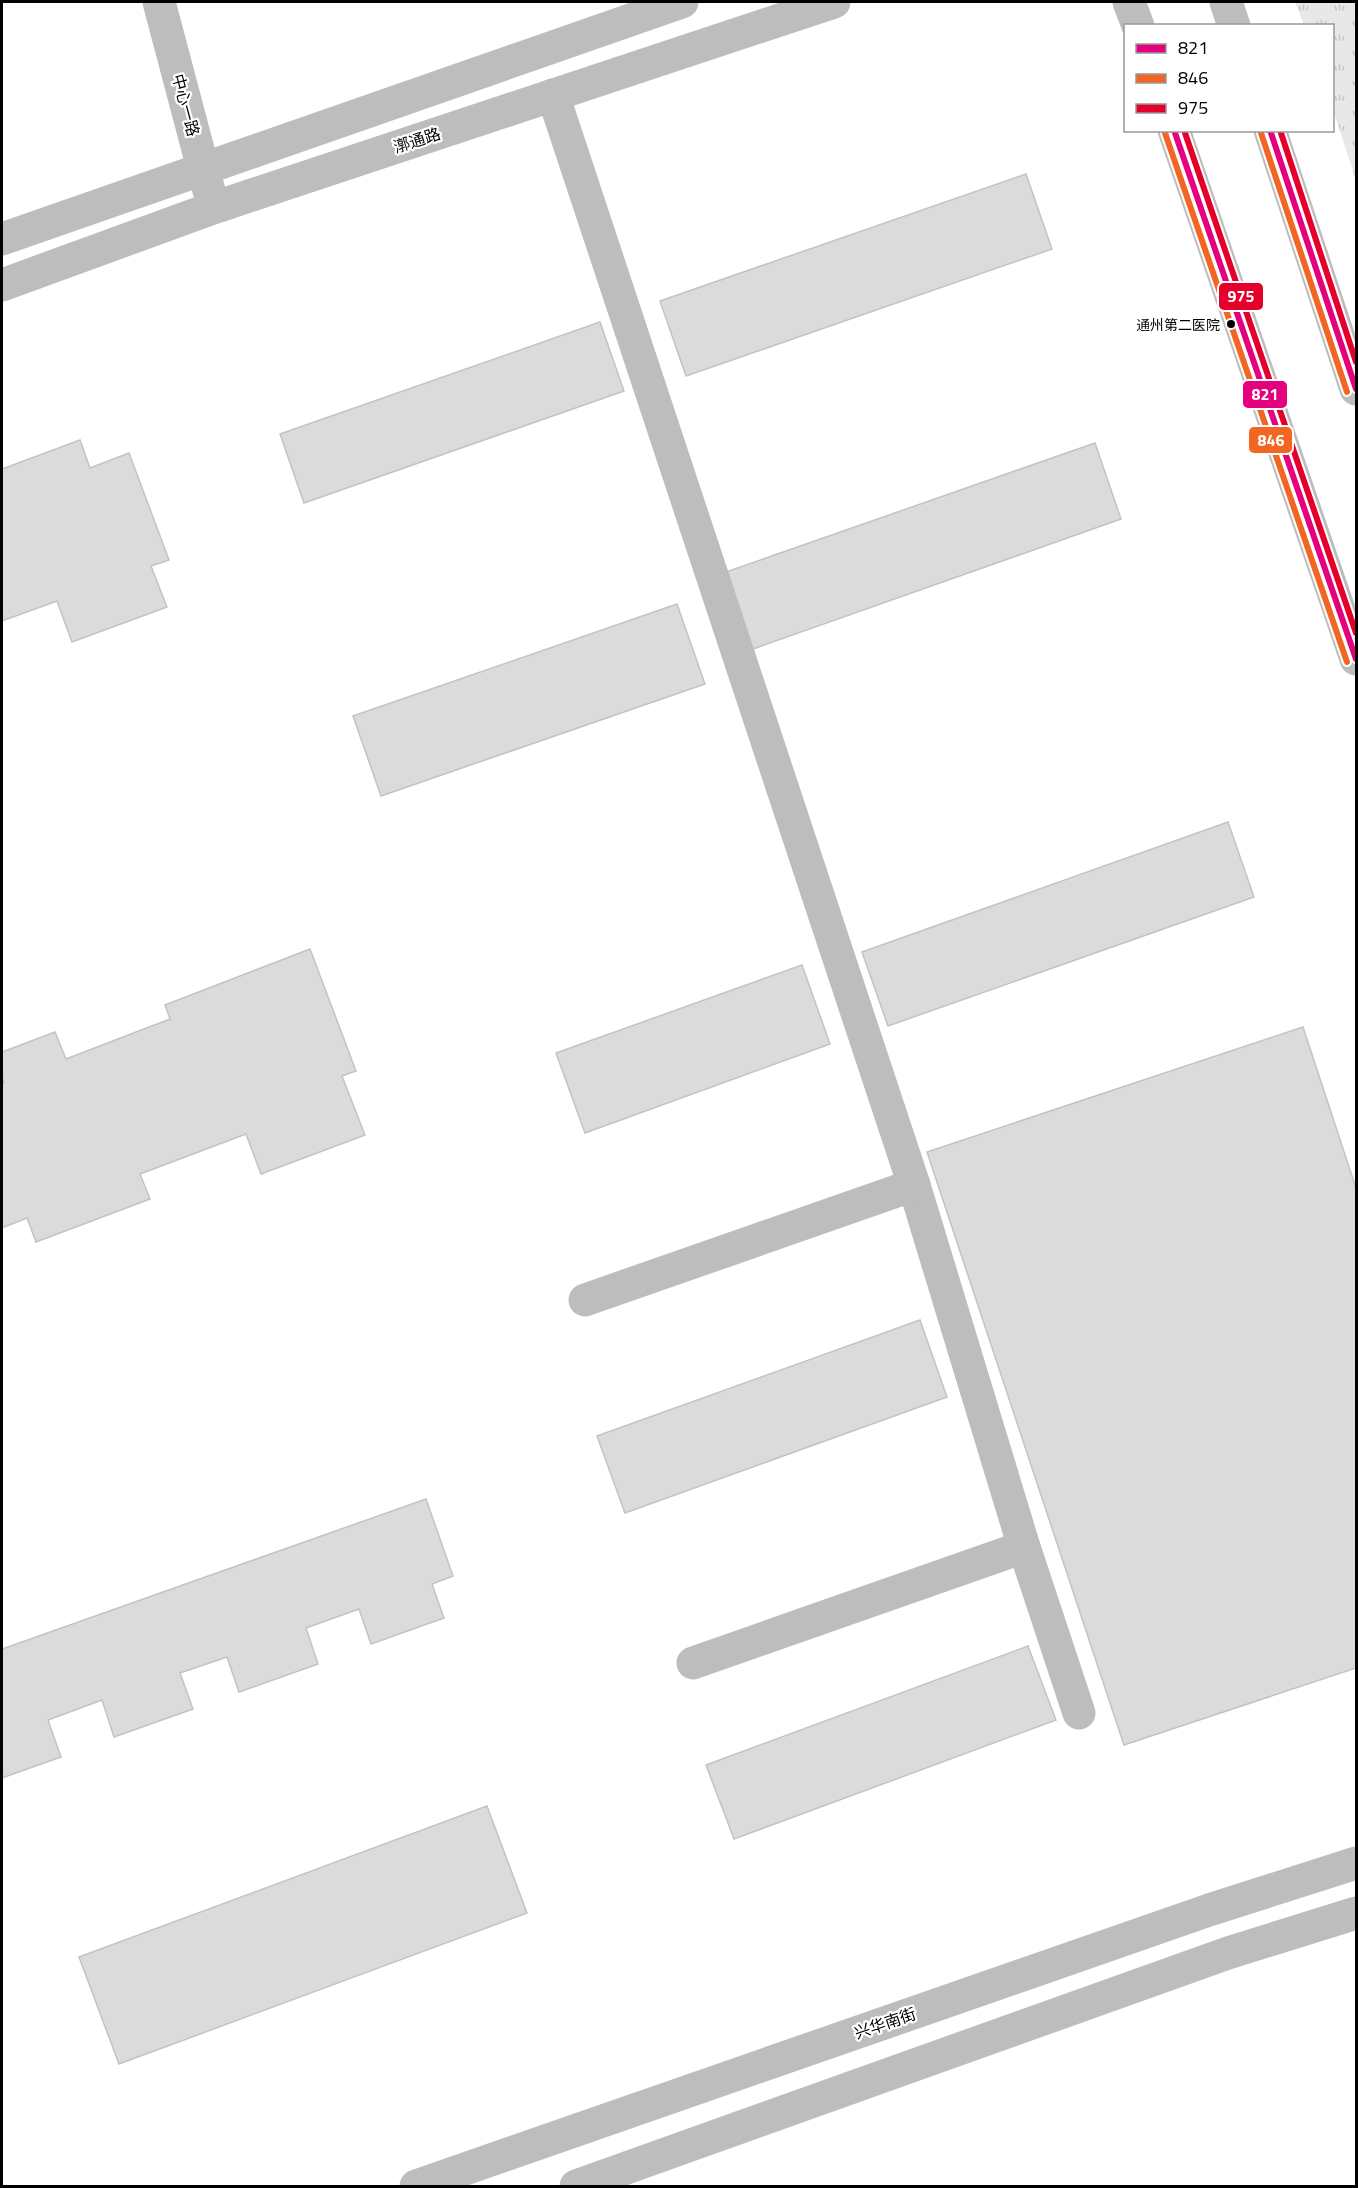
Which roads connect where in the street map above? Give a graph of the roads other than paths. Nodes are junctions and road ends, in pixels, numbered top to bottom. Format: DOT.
graph roads {
  1 [pos="159,2"];
  2 [pos="682,2"];
  3 [pos="834,2"];
  4 [pos="1129,2"];
  5 [pos="1226,2"];
  6 [pos="1137,24"];
  7 [pos="1233,24"];
  8 [pos="553,95"];
  9 [pos="1175,132"];
  10 [pos="1271,132"];
  11 [pos="203,170"];
  12 [pos="213,208"];
  13 [pos="2,239"];
  14 [pos="2,285"];
  15 [pos="1356,389"];
  16 [pos="1356,659"];
  17 [pos="914,1185"];
  18 [pos="585,1300"];
  19 [pos="1024,1547"];
  20 [pos="693,1663"];
  21 [pos="1078,1713"];
  22 [pos="1356,1863"];
  23 [pos="1356,1913"];
  24 [pos="416,2187"];
  25 [pos="576,2187"];
  1 -- 11 [label="street, 中心一路"];
  2 -- 11 [label="street"];
  3 -- 8 [label="street, 漷通路"];
  4 -- 6 [label="street"];
  5 -- 7 [label="street"];
  8 -- 12 [label="street, 漷通路"];
  8 -- 17 [label="street"];
  9 -- 16 [label="street"];
  10 -- 15 [label="street"];
  11 -- 12 [label="street, 中心一路"];
  11 -- 13 [label="street"];
  12 -- 14 [label="street, 漷通路"];
  17 -- 18 [label="street"];
  17 -- 19 [label="street"];
  19 -- 20 [label="street"];
  19 -- 21 [label="street"];
  22 -- 24 [label="street, 兴华南街"];
  23 -- 25 [label="street"];
}
